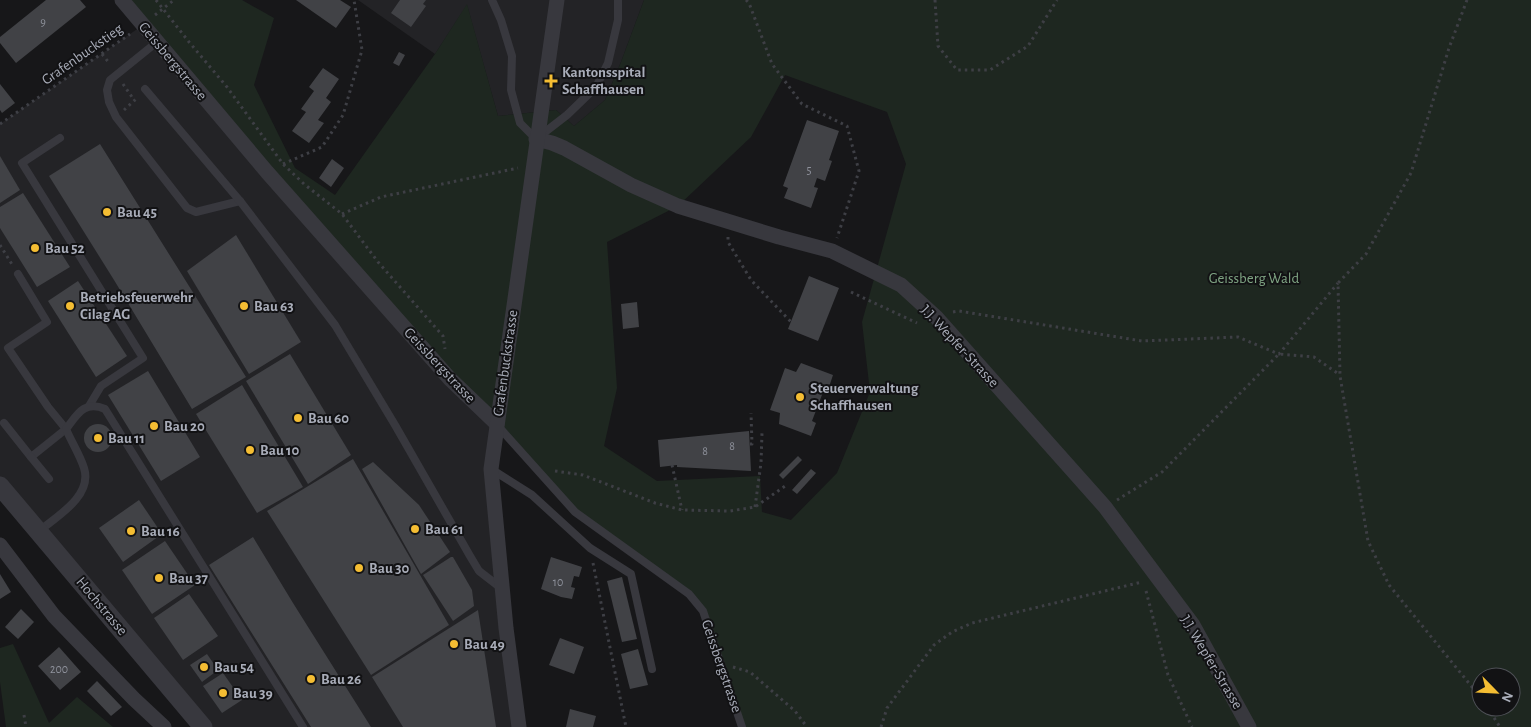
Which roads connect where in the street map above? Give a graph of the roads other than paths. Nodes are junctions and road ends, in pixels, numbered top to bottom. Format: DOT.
graph roads {
  1 [pos="122,0"];
  2 [pos="492,0"];
  3 [pos="557,0"];
  4 [pos="618,0"];
  5 [pos="158,42"];
  6 [pos="146,89"];
  7 [pos="60,138"];
  8 [pos="536,139"];
  9 [pos="240,201"];
  10 [pos="18,274"];
  11 [pos="89,406"];
  12 [pos="4,423"];
  13 [pos="497,424"];
  14 [pos="66,429"];
  15 [pos="31,457"];
  16 [pos="491,469"];
  17 [pos="50,479"];
  18 [pos="0,486"];
  19 [pos="39,531"];
  20 [pos="0,545"];
  21 [pos="502,589"];
  22 [pos="652,668"];
  23 [pos="164,727"];
  24 [pos="203,727"];
  25 [pos="303,727"];
  26 [pos="519,727"];
  27 [pos="742,727"];
  28 [pos="1249,727"];
  1 -- 5 [label="street, Geissbergstrasse"];
  2 -- 8 [label="lane"];
  3 -- 8 [label="street, Grafenbuckstrasse"];
  4 -- 8 [label="lane"];
  5 -- 9 [label="lane"];
  5 -- 13 [label="street, Geissbergstrasse"];
  6 -- 9 [label="lane"];
  7 -- 11 [label="lane"];
  8 -- 13 [label="street, Grafenbuckstrasse"];
  8 -- 28 [label="street, J.J. Wepfer-Strasse"];
  9 -- 21 [label="lane"];
  10 -- 14 [label="lane"];
  11 -- 14 [label="lane"];
  11 -- 25 [label="lane"];
  12 -- 15 [label="lane"];
  13 -- 16 [label="street, Grafenbuckstrasse"];
  13 -- 27 [label="lane, Geissbergstrasse"];
  14 -- 15 [label="lane"];
  14 -- 19 [label="lane"];
  15 -- 17 [label="lane"];
  16 -- 21 [label="street, Grafenbuckstrasse"];
  16 -- 22 [label="lane"];
  18 -- 19 [label="street, Hochstrasse"];
  19 -- 24 [label="street, Hochstrasse"];
  20 -- 23 [label="street"];
  21 -- 26 [label="street, Grafenbuckstrasse"];
}
